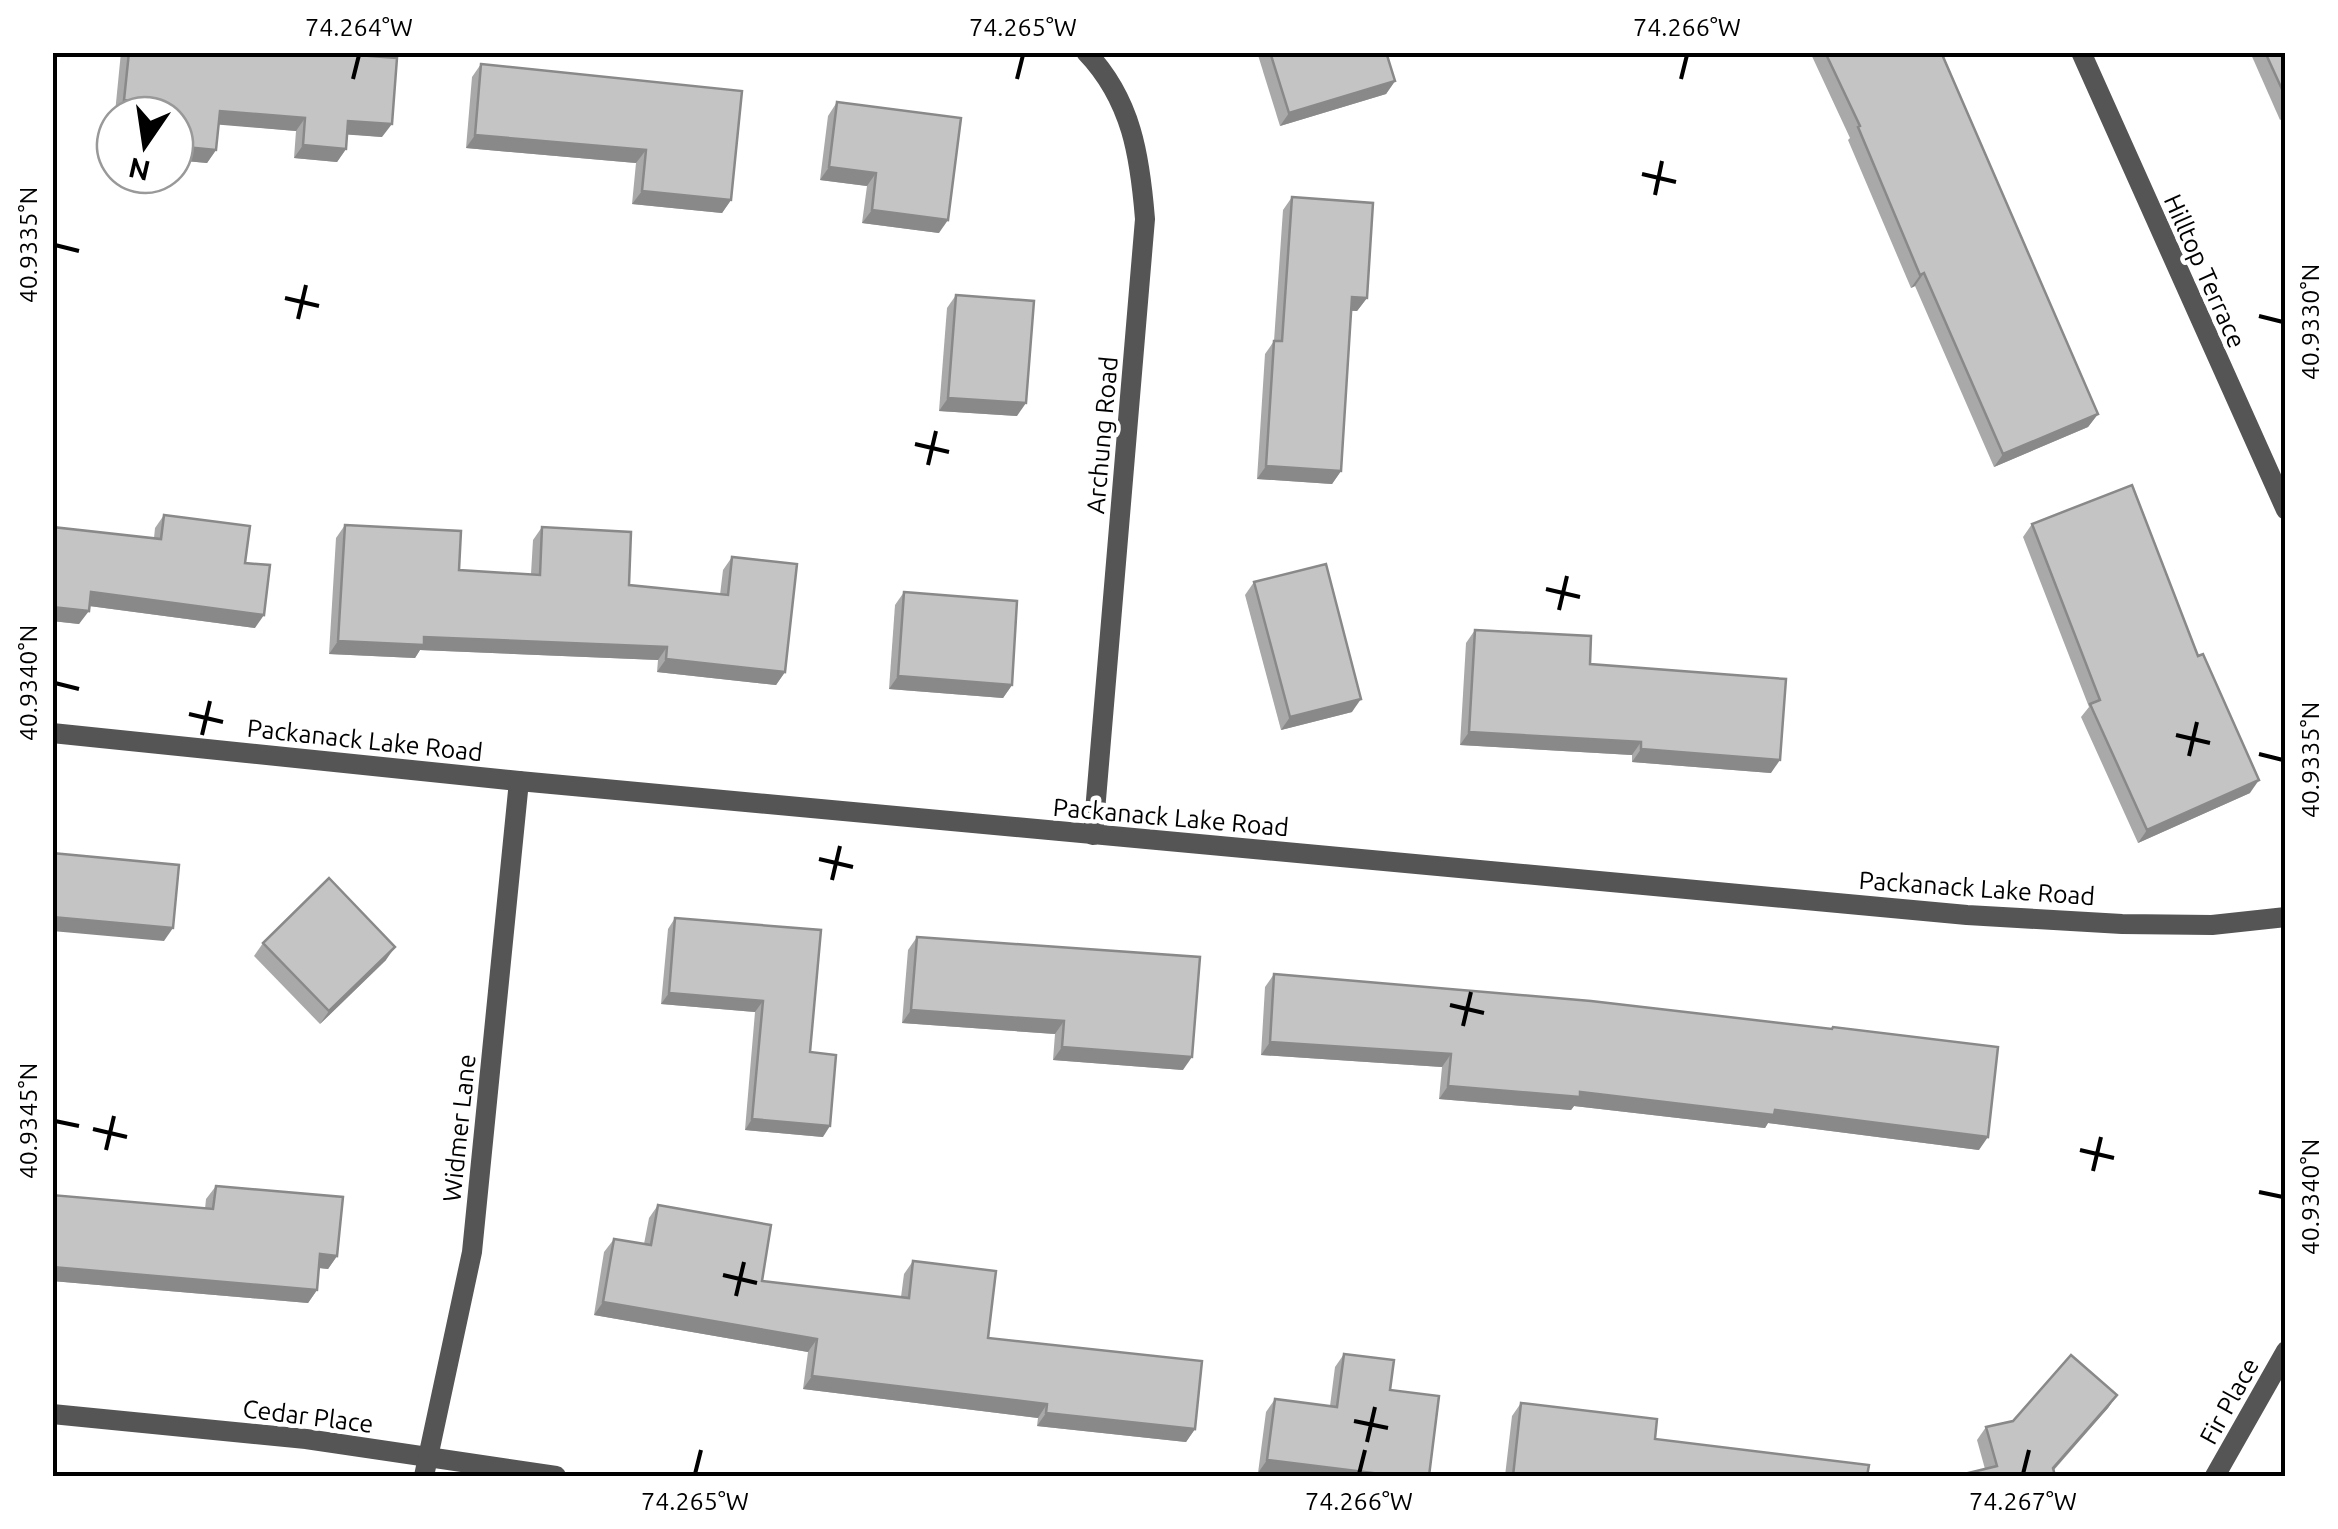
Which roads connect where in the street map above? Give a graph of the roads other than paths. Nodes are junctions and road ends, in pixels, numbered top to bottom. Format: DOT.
graph roads {
  1 [pos="1086,52"];
  2 [pos="2081,52"];
  3 [pos="2286,510"];
  4 [pos="52,733"];
  5 [pos="519,781"];
  6 [pos="1093,835"];
  7 [pos="2286,917"];
  8 [pos="2286,1350"];
  9 [pos="52,1414"];
  10 [pos="426,1467"];
  11 [pos="556,1476"];
  12 [pos="2215,1476"];
  1 -- 6 [label="street, Archung Road"];
  2 -- 3 [label="street, Hilltop Terrace"];
  4 -- 5 [label="street, Packanack Lake Road"];
  5 -- 6 [label="street, Packanack Lake Road"];
  5 -- 10 [label="street, Widmer Lane"];
  6 -- 7 [label="street, Packanack Lake Road"];
  8 -- 12 [label="street, Fir Place"];
  9 -- 10 [label="street, Cedar Place"];
  10 -- 11 [label="street, Cedar Place"];
}
